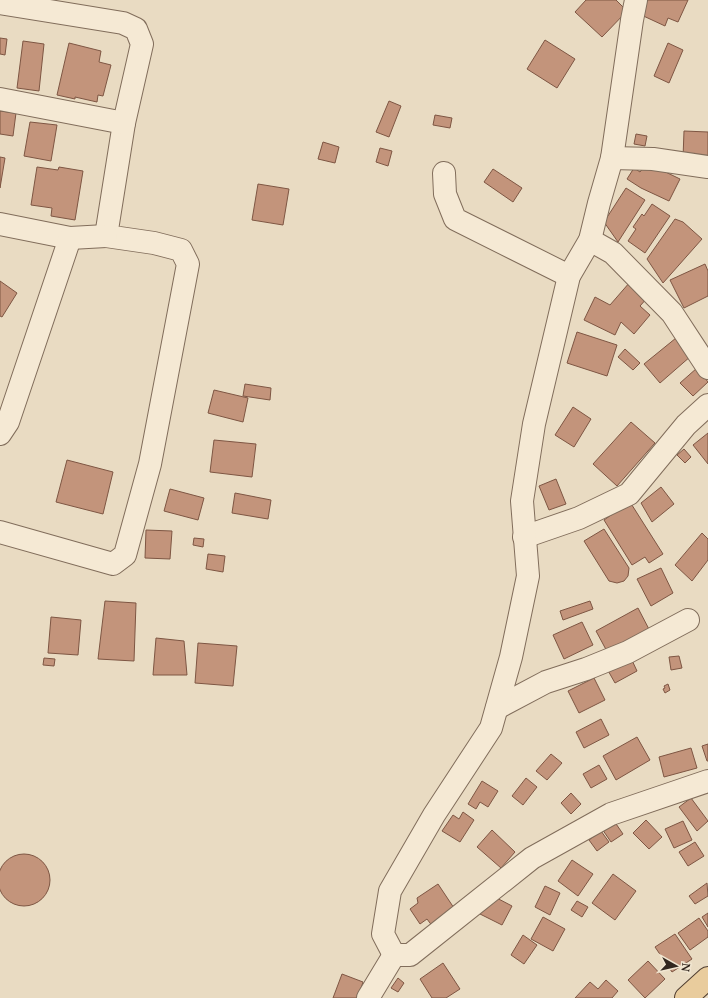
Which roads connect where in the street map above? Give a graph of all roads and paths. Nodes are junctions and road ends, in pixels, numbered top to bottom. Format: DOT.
graph roads {
  1 [pos="636,0"];
  2 [pos="0,3"];
  3 [pos="0,99"];
  4 [pos="124,123"];
  5 [pos="612,158"];
  6 [pos="708,167"];
  7 [pos="444,173"];
  8 [pos="0,224"];
  9 [pos="106,236"];
  10 [pos="70,238"];
  11 [pos="590,240"];
  12 [pos="569,276"];
  13 [pos="708,368"];
  14 [pos="708,405"];
  15 [pos="0,434"];
  16 [pos="0,532"];
  17 [pos="524,538"];
  18 [pos="688,620"];
  19 [pos="497,708"];
  20 [pos="708,782"];
  21 [pos="394,955"];
  22 [pos="708,978"];
  23 [pos="368,998"];
  24 [pos="686,998"];
  1 -- 5 [label="street"];
  2 -- 4 [label="street"];
  3 -- 4 [label="street"];
  4 -- 9 [label="street"];
  5 -- 6 [label="street"];
  5 -- 11 [label="street"];
  7 -- 12 [label="street"];
  8 -- 10 [label="street"];
  9 -- 10 [label="street"];
  9 -- 16 [label="street"];
  10 -- 15 [label="street"];
  11 -- 12 [label="street"];
  11 -- 13 [label="street"];
  12 -- 17 [label="street"];
  14 -- 17 [label="street"];
  17 -- 19 [label="street"];
  18 -- 19 [label="street"];
  19 -- 21 [label="street"];
  20 -- 21 [label="street"];
  21 -- 23 [label="street"];
  22 -- 24 [label="main road"];
}
